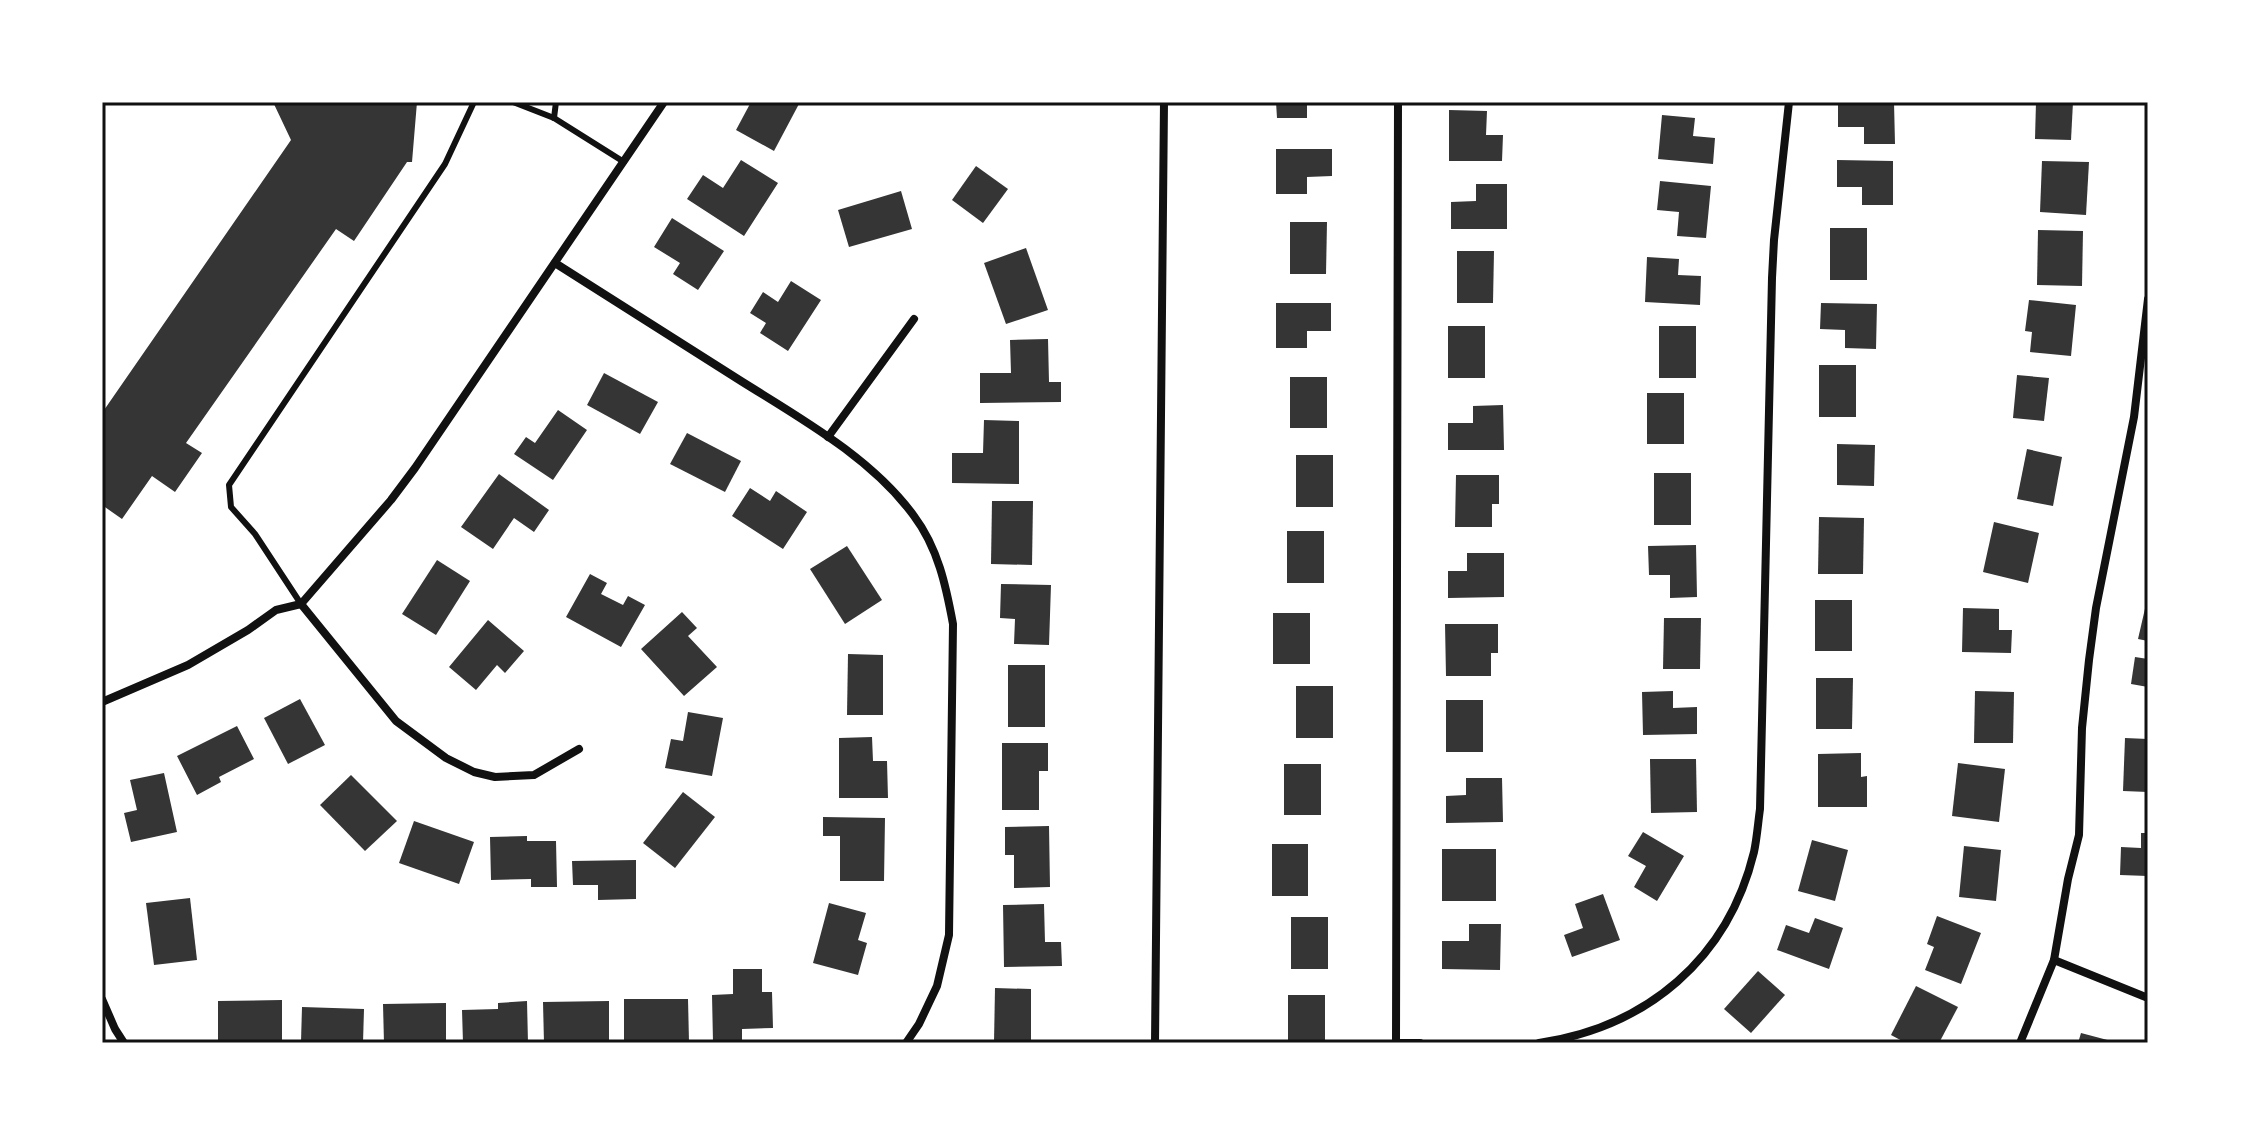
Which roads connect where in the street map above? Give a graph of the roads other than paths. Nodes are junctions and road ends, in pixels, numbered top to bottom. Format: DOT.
graph roads {
  1 [pos="474,102"];
  2 [pos="513,102"];
  3 [pos="556,102"];
  4 [pos="664,102"];
  5 [pos="1164,102"];
  6 [pos="1398,102"];
  7 [pos="1789,102"];
  8 [pos="554,118"];
  9 [pos="624,162"];
  10 [pos="555,263"];
  11 [pos="2148,299"];
  12 [pos="914,319"];
  13 [pos="828,437"];
  14 [pos="301,604"];
  15 [pos="102,702"];
  16 [pos="579,749"];
  17 [pos="2054,960"];
  18 [pos="2148,998"];
  19 [pos="102,999"];
  20 [pos="124,1043"];
  21 [pos="906,1043"];
  22 [pos="1155,1043"];
  23 [pos="1396,1043"];
  24 [pos="1420,1043"];
  25 [pos="1539,1043"];
  26 [pos="2020,1043"];
  1 -- 14 [label="lane"];
  2 -- 8 [label="lane"];
  3 -- 8 [label="lane"];
  4 -- 9 [label="street"];
  5 -- 22 [label="street"];
  6 -- 23 [label="street"];
  7 -- 25 [label="street"];
  8 -- 9 [label="lane"];
  9 -- 10 [label="street"];
  10 -- 13 [label="street"];
  10 -- 14 [label="street"];
  11 -- 17 [label="street"];
  12 -- 13 [label="street"];
  13 -- 21 [label="street"];
  14 -- 15 [label="street"];
  14 -- 16 [label="street"];
  17 -- 18 [label="street"];
  17 -- 26 [label="street"];
  19 -- 20 [label="street"];
  23 -- 24 [label="street"];
}
